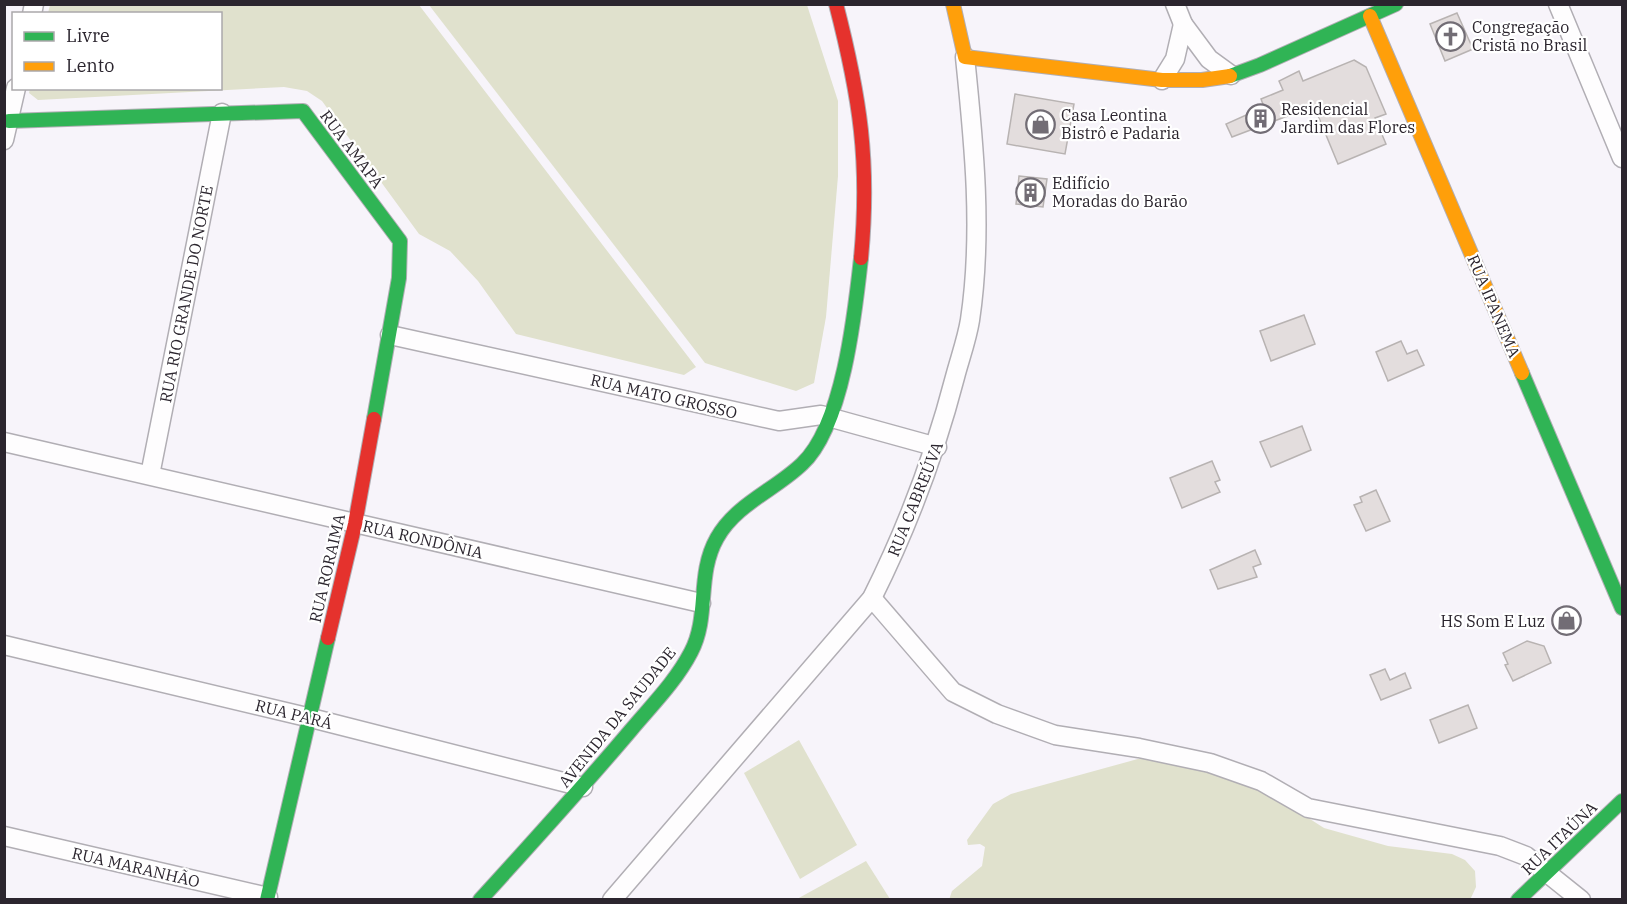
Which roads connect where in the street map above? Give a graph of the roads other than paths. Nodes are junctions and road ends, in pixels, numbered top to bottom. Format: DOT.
graph roads {
  1 [pos="836,4"];
  2 [pos="953,4"];
  3 [pos="1175,4"];
  4 [pos="1396,4"];
  5 [pos="1558,4"];
  6 [pos="1367,10"];
  7 [pos="1183,24"];
  8 [pos="965,57"];
  9 [pos="1231,75"];
  10 [pos="1162,80"];
  11 [pos="16,90"];
  12 [pos="222,113"];
  13 [pos="9,121"];
  14 [pos="4,140"];
  15 [pos="1623,158"];
  16 [pos="399,241"];
  17 [pos="390,335"];
  18 [pos="829,417"];
  19 [pos="4,442"];
  20 [pos="937,447"];
  21 [pos="150,475"];
  22 [pos="355,524"];
  23 [pos="872,598"];
  24 [pos="700,603"];
  25 [pos="1623,608"];
  26 [pos="4,645"];
  27 [pos="311,718"];
  28 [pos="582,787"];
  29 [pos="1623,801"];
  30 [pos="4,836"];
  31 [pos="1548,872"];
  32 [pos="267,898"];
  33 [pos="480,900"];
  34 [pos="612,900"];
  35 [pos="1518,900"];
  36 [pos="1581,900"];
  1 -- 18 [label="street, AVENIDA DA SAUDADE"];
  2 -- 8 [label="street, RUA CABREÚVA"];
  3 -- 7 [label="street"];
  4 -- 6 [label="street"];
  5 -- 15 [label="street"];
  6 -- 9 [label="street"];
  6 -- 25 [label="street, RUA IPANEMA"];
  7 -- 9 [label="street"];
  7 -- 10 [label="street"];
  8 -- 10 [label="street"];
  8 -- 20 [label="street, RUA CABREÚVA"];
  9 -- 10 [label="street"];
  11 -- 13 [label="street"];
  12 -- 13 [label="street, RUA AMAPÁ"];
  12 -- 16 [label="street, RUA AMAPÁ"];
  12 -- 21 [label="street, RUA RIO GRANDE DO NORTE"];
  13 -- 14 [label="street"];
  16 -- 17 [label="street, RUA RORAIMA"];
  17 -- 18 [label="street, RUA MATO GROSSO"];
  17 -- 22 [label="street, RUA RORAIMA"];
  18 -- 20 [label="street, RUA MATO GROSSO"];
  18 -- 24 [label="street, AVENIDA DA SAUDADE"];
  19 -- 21 [label="street, RUA RONDÔNIA"];
  20 -- 23 [label="street, RUA CABREÚVA"];
  21 -- 22 [label="street, RUA RONDÔNIA"];
  22 -- 24 [label="street, RUA RONDÔNIA"];
  22 -- 27 [label="street, RUA RORAIMA"];
  23 -- 31 [label="street"];
  23 -- 34 [label="street, RUA CABREÚVA"];
  24 -- 28 [label="street, AVENIDA DA SAUDADE"];
  26 -- 27 [label="street, RUA PARÁ"];
  27 -- 28 [label="street, RUA PARÁ"];
  27 -- 32 [label="street, RUA RORAIMA"];
  28 -- 33 [label="street, AVENIDA DA SAUDADE"];
  29 -- 31 [label="street, RUA ITAÚNA"];
  30 -- 32 [label="street, RUA MARANHÃO"];
  31 -- 35 [label="street, RUA ITAÚNA"];
  31 -- 36 [label="street"];
}
